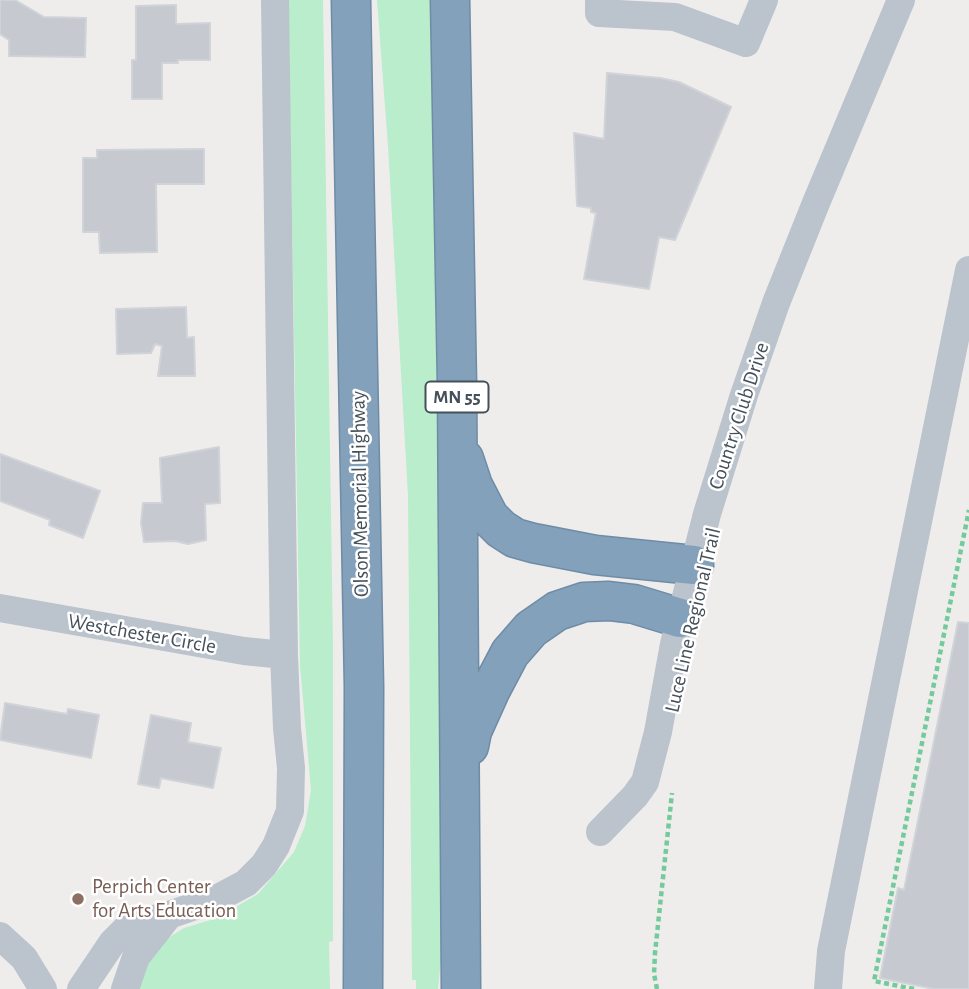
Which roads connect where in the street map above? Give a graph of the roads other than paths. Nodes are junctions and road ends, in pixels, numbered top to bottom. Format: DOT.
graph roads {
  1 [pos="275,0"];
  2 [pos="351,0"];
  3 [pos="450,0"];
  4 [pos="599,0"];
  5 [pos="764,0"];
  6 [pos="893,3"];
  7 [pos="969,270"];
  8 [pos="457,422"];
  9 [pos="694,565"];
  10 [pos="0,608"];
  11 [pos="680,618"];
  12 [pos="285,655"];
  13 [pos="460,793"];
  14 [pos="600,832"];
  15 [pos="169,915"];
  16 [pos="0,936"];
  17 [pos="43,989"];
  18 [pos="81,989"];
  19 [pos="125,989"];
  20 [pos="363,989"];
  21 [pos="461,989"];
  22 [pos="828,989"];
  1 -- 12 [label="street"];
  2 -- 20 [label="highway, Olson Memorial Highway"];
  3 -- 8 [label="highway, MN 55"];
  4 -- 5 [label="street"];
  6 -- 9 [label="street, Country Club Drive"];
  7 -- 22 [label="street"];
  8 -- 9 [label="highway"];
  8 -- 13 [label="highway, MN 55"];
  9 -- 11 [label="street, Country Club Drive"];
  10 -- 12 [label="street, Westchester Circle"];
  11 -- 13 [label="highway"];
  11 -- 14 [label="street, Country Club Drive"];
  12 -- 15 [label="street"];
  13 -- 21 [label="highway, MN 55"];
  15 -- 18 [label="street"];
  15 -- 19 [label="street"];
  16 -- 17 [label="street"];
}
